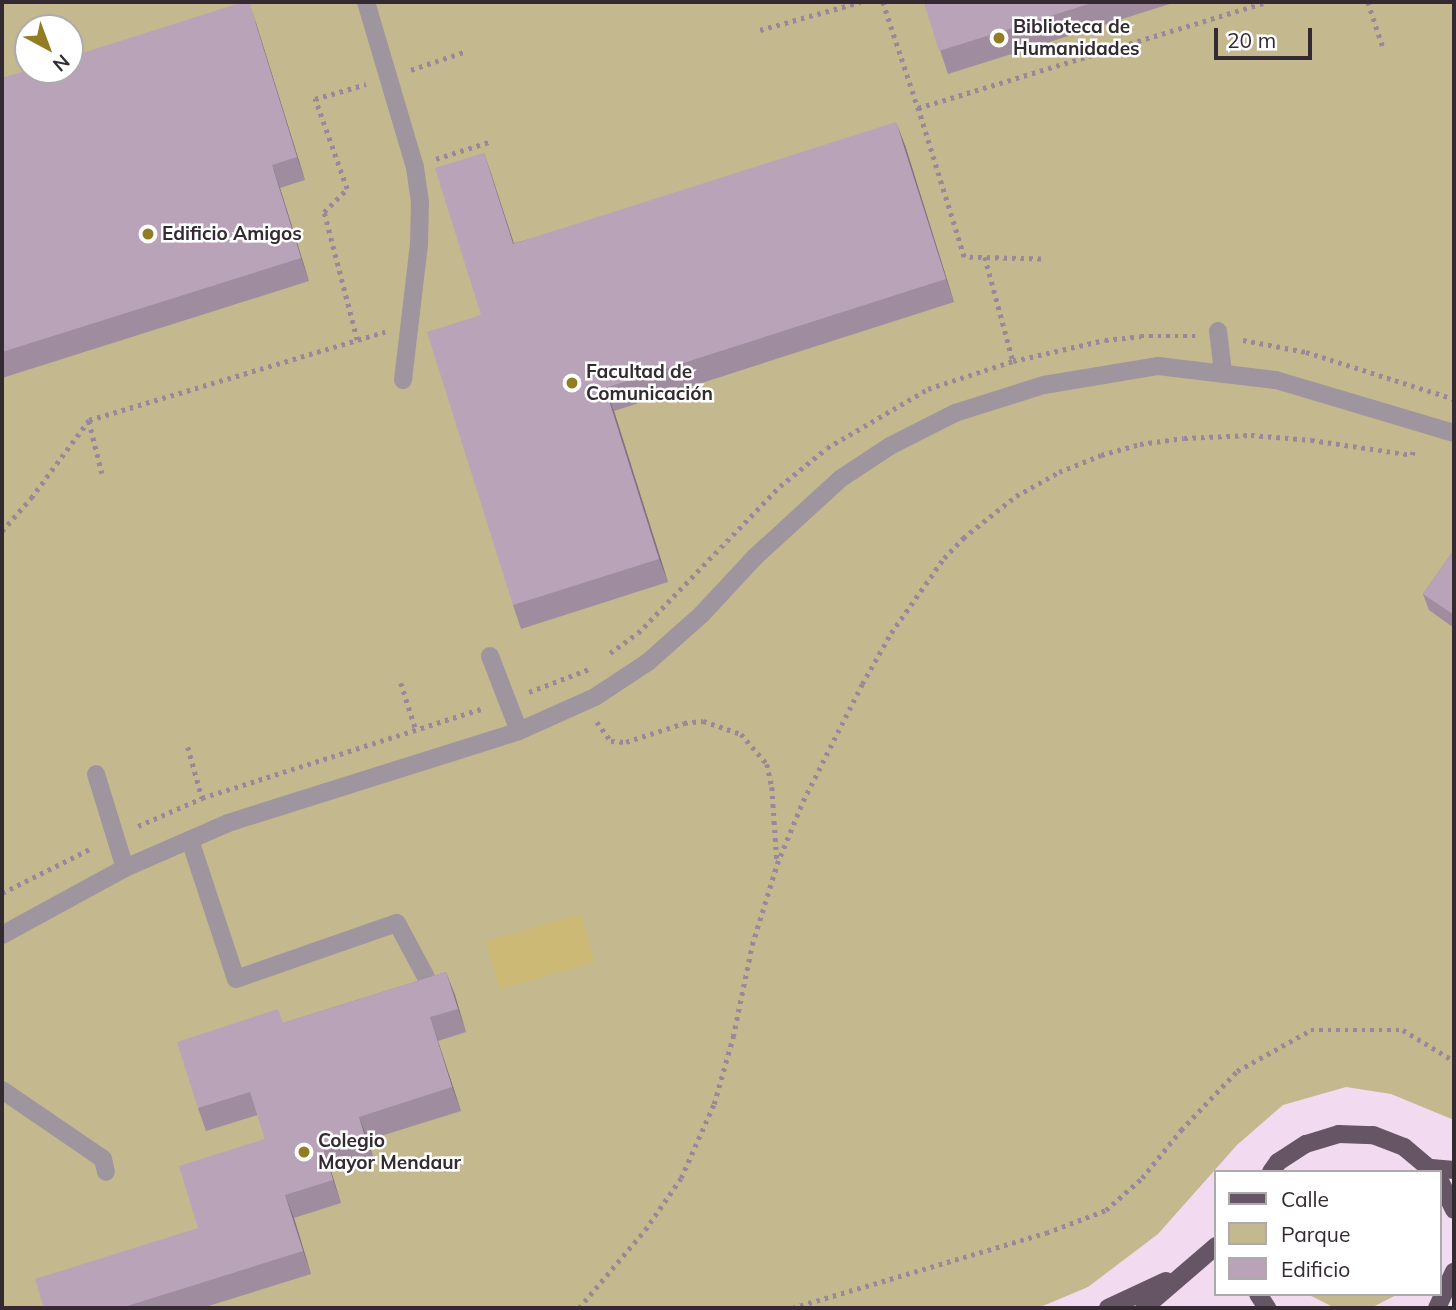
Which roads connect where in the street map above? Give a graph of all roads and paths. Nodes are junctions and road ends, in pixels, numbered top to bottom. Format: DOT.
graph roads {
  1 [pos="366,2"];
  2 [pos="860,2"];
  3 [pos="883,2"];
  4 [pos="1266,2"];
  5 [pos="1368,2"];
  6 [pos="760,30"];
  7 [pos="1383,47"];
  8 [pos="315,99"];
  9 [pos="918,108"];
  10 [pos="492,141"];
  11 [pos="415,167"];
  12 [pos="985,257"];
  13 [pos="1041,259"];
  14 [pos="410,325"];
  15 [pos="1218,331"];
  16 [pos="357,340"];
  17 [pos="1013,361"];
  18 [pos="1223,372"];
  19 [pos="403,380"];
  20 [pos="89,420"];
  21 [pos="1421,424"];
  22 [pos="1454,433"];
  23 [pos="103,473"];
  24 [pos="2,531"];
  25 [pos="490,656"];
  26 [pos="401,682"];
  27 [pos="573,709"];
  28 [pos="416,730"];
  29 [pos="519,731"];
  30 [pos="188,747"];
  31 [pos="96,774"];
  32 [pos="202,798"];
  33 [pos="190,840"];
  34 [pos="777,864"];
  35 [pos="125,868"];
  36 [pos="2,935"];
  37 [pos="426,976"];
  38 [pos="1454,1061"];
  39 [pos="2,1090"];
  40 [pos="1272,1170"];
  41 [pos="1431,1170"];
  42 [pos="106,1172"];
  43 [pos="1442,1187"];
  44 [pos="1454,1210"];
  45 [pos="1214,1248"];
  46 [pos="1188,1270"];
  47 [pos="1453,1279"];
  48 [pos="1438,1307"];
  49 [pos="579,1308"];
  50 [pos="792,1308"];
  51 [pos="1108,1308"];
  52 [pos="1144,1308"];
  1 -- 11 [label="lane"];
  2 -- 6 [label="path"];
  3 -- 9 [label="path"];
  4 -- 9 [label="path"];
  5 -- 7 [label="path"];
  8 -- 16 [label="path"];
  9 -- 12 [label="path"];
  10 -- 11 [label="path"];
  11 -- 14 [label="lane"];
  12 -- 13 [label="path"];
  12 -- 17 [label="path"];
  14 -- 16 [label="path"];
  14 -- 19 [label="lane"];
  15 -- 18 [label="lane"];
  16 -- 20 [label="path"];
  18 -- 21 [label="lane"];
  18 -- 27 [label="lane"];
  20 -- 23 [label="path"];
  20 -- 24 [label="path"];
  21 -- 22 [label="lane"];
  21 -- 34 [label="path"];
  25 -- 29 [label="lane"];
  26 -- 28 [label="path"];
  27 -- 29 [label="lane"];
  27 -- 34 [label="path"];
  29 -- 33 [label="lane"];
  30 -- 32 [label="path"];
  31 -- 35 [label="lane"];
  33 -- 35 [label="lane"];
  33 -- 37 [label="lane"];
  34 -- 49 [label="path"];
  35 -- 36 [label="lane"];
  38 -- 50 [label="path"];
  39 -- 42 [label="lane"];
  40 -- 41 [label="main road"];
  43 -- 44 [label="main road"];
  45 -- 46 [label="main road"];
  46 -- 51 [label="main road"];
  46 -- 52 [label="main road"];
  47 -- 48 [label="main road"];
}
